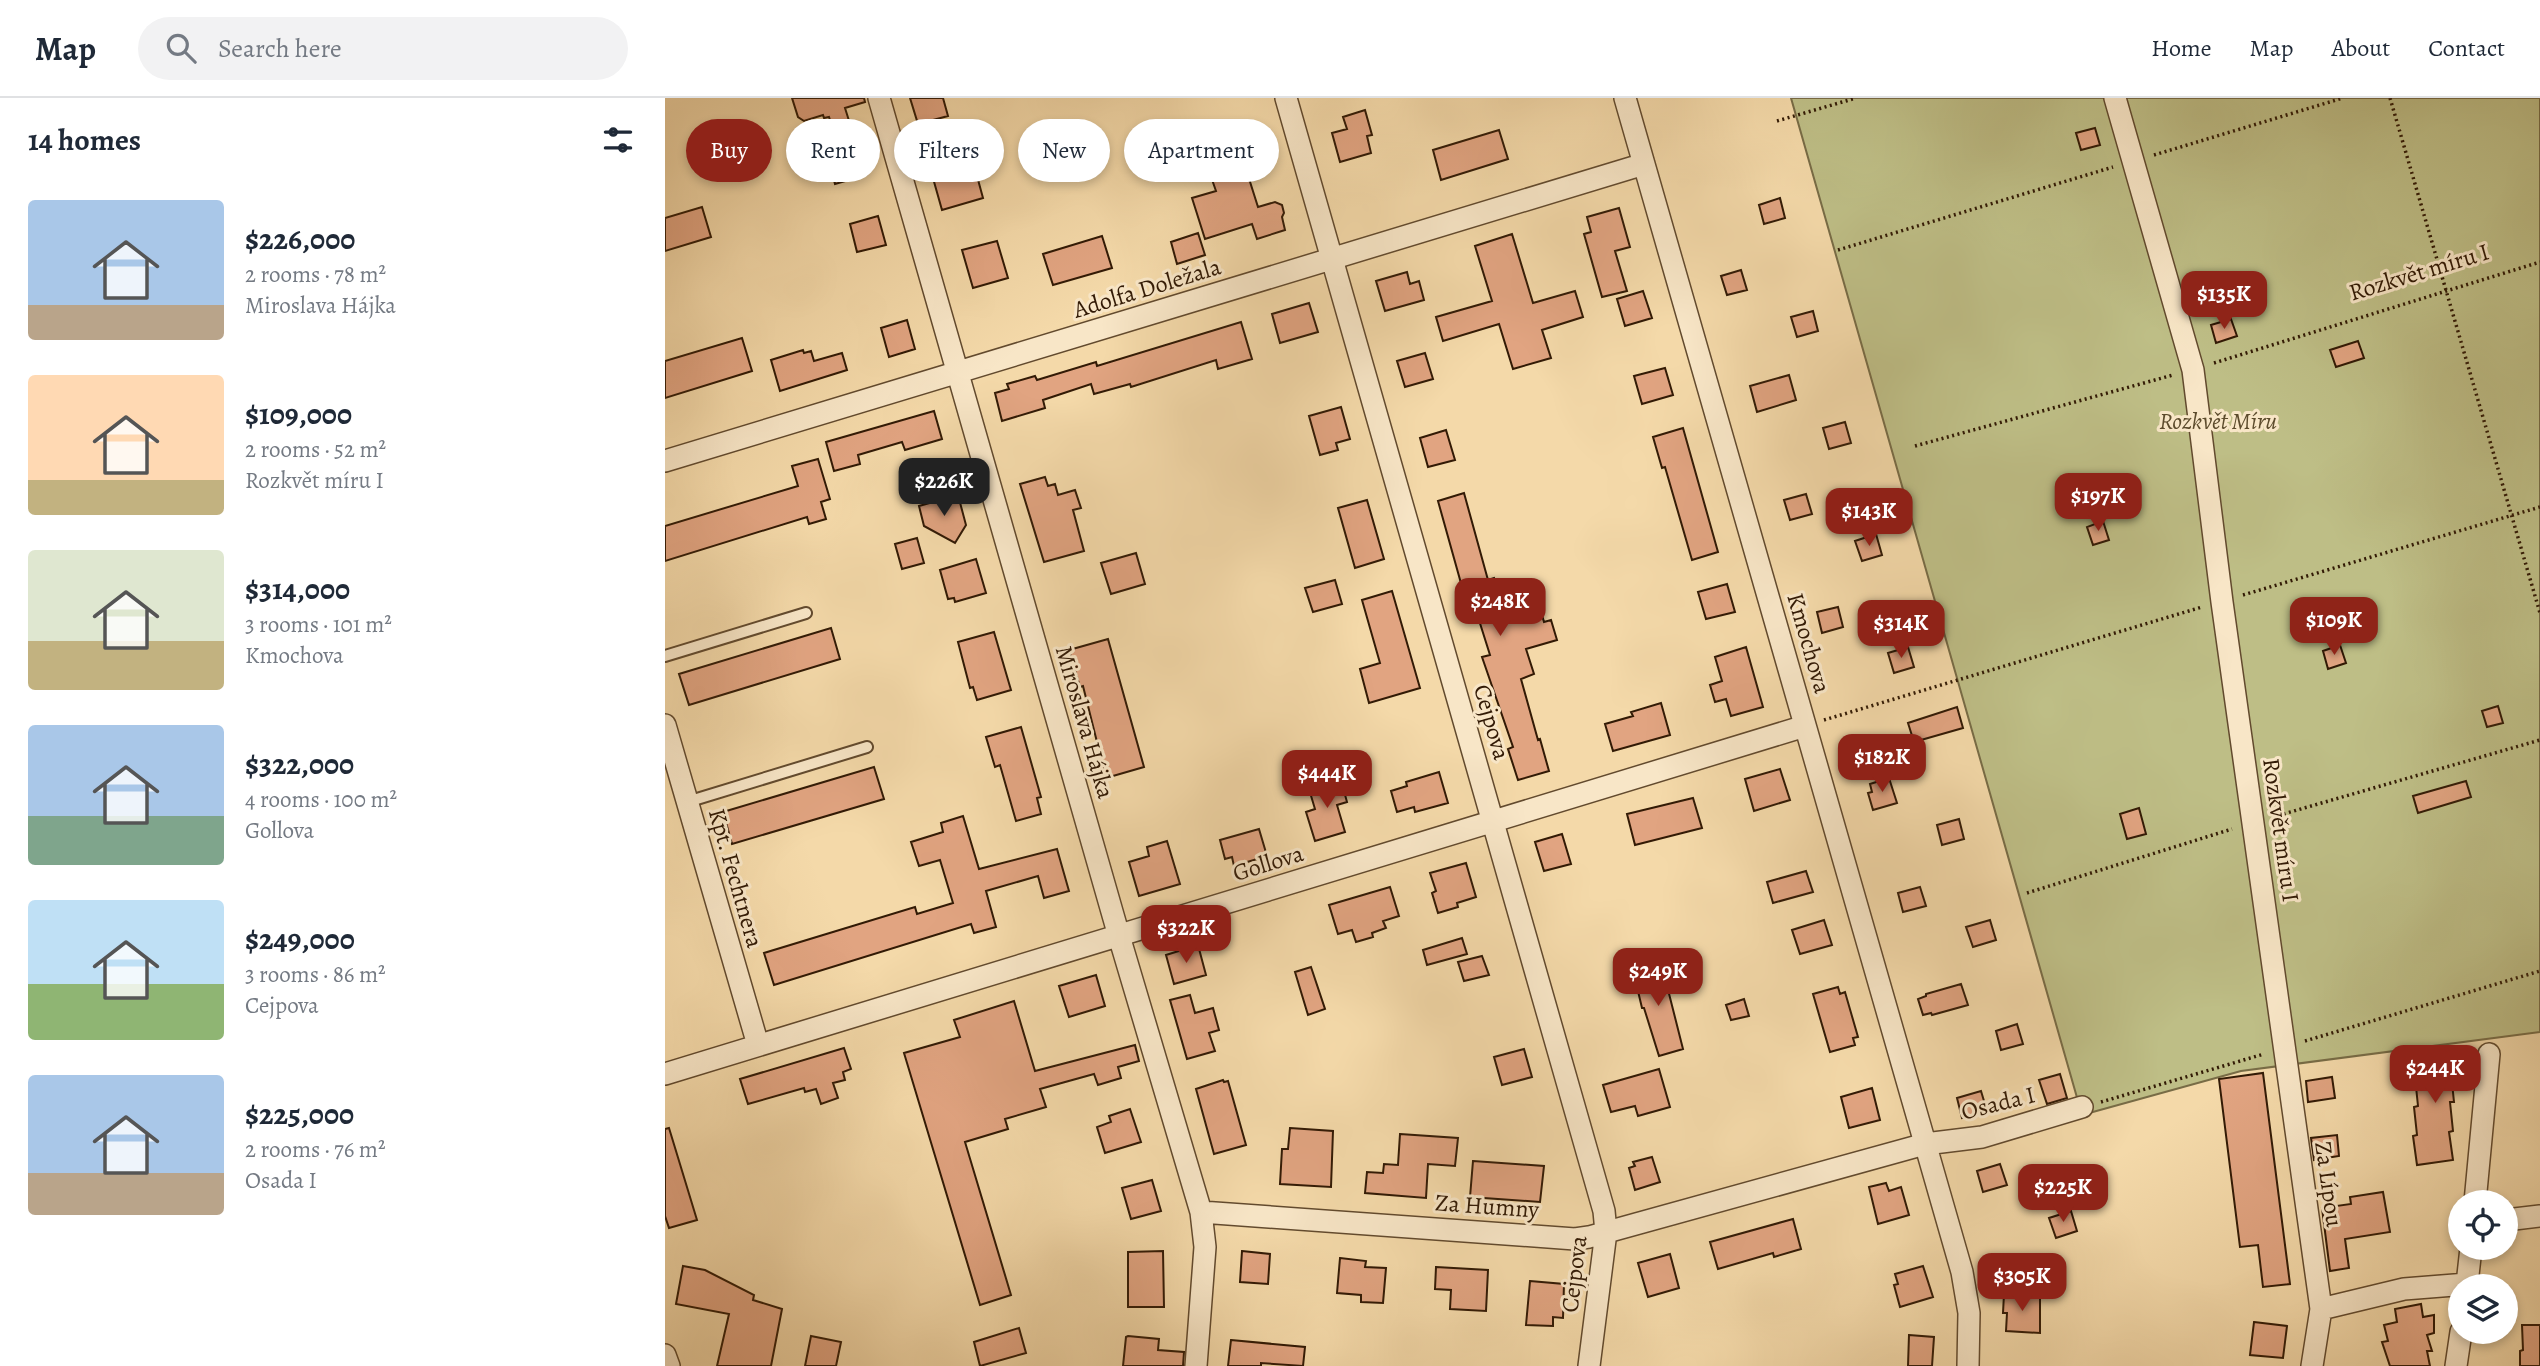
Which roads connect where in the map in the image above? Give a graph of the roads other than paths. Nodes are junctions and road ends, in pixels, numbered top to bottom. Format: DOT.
graph roads {
  1 [pos="879,98"];
  2 [pos="1286,98"];
  3 [pos="1625,98"];
  4 [pos="2115,98"];
  5 [pos="1644,164"];
  6 [pos="1332,259"];
  7 [pos="958,372"];
  8 [pos="665,461"];
  9 [pos="806,613"];
  10 [pos="665,656"];
  11 [pos="665,725"];
  12 [pos="1805,726"];
  13 [pos="867,747"];
  14 [pos="687,802"];
  15 [pos="1493,821"];
  16 [pos="1119,936"];
  17 [pos="758,1045"];
  18 [pos="2489,1054"];
  19 [pos="2285,1057"];
  20 [pos="665,1074"];
  21 [pos="2082,1107"];
  22 [pos="1925,1144"];
  23 [pos="2476,1190"];
  24 [pos="1201,1212"];
  25 [pos="2540,1216"];
  26 [pos="2518,1219"];
  27 [pos="1606,1232"];
  28 [pos="2448,1286"];
  29 [pos="2321,1309"];
  30 [pos="2459,1344"];
  31 [pos="665,1355"];
  32 [pos="669,1366"];
  33 [pos="1196,1366"];
  34 [pos="1589,1366"];
  35 [pos="1968,1366"];
  36 [pos="2312,1366"];
  37 [pos="2456,1366"];
  1 -- 7 [label="street, Miroslava Hájka"];
  2 -- 6 [label="street, Cejpova"];
  3 -- 5 [label="street, Kmochova"];
  4 -- 19 [label="street, Rozkvět míru I"];
  5 -- 6 [label="street, Adolfa Doležala"];
  5 -- 12 [label="street, Kmochova"];
  6 -- 7 [label="street, Adolfa Doležala"];
  6 -- 15 [label="street, Cejpova"];
  7 -- 8 [label="street, Adolfa Doležala"];
  7 -- 16 [label="street, Miroslava Hájka"];
  9 -- 10 [label="lane"];
  11 -- 14 [label="street, Kpt. Fechtnera"];
  12 -- 15 [label="street, Gollova"];
  12 -- 22 [label="street, Kmochova"];
  13 -- 14 [label="lane"];
  14 -- 17 [label="street, Kpt. Fechtnera"];
  15 -- 16 [label="street, Gollova"];
  15 -- 27 [label="street, Cejpova"];
  16 -- 17 [label="street, Gollova"];
  16 -- 24 [label="street, Miroslava Hájka"];
  17 -- 20 [label="street, Gollova"];
  18 -- 23 [label="street"];
  19 -- 29 [label="street, Za Lípou"];
  21 -- 22 [label="street, Osada I"];
  22 -- 27 [label="street, Za Humny"];
  22 -- 35 [label="street, Kmochova"];
  24 -- 27 [label="street, Za Humny"];
  24 -- 33 [label="street, Miroslava Hájka"];
  25 -- 26 [label="street"];
  27 -- 34 [label="street, Cejpova"];
  28 -- 29 [label="street"];
  29 -- 36 [label="street, Za Lípou"];
  30 -- 37 [label="street"];
  31 -- 32 [label="street"];
}
